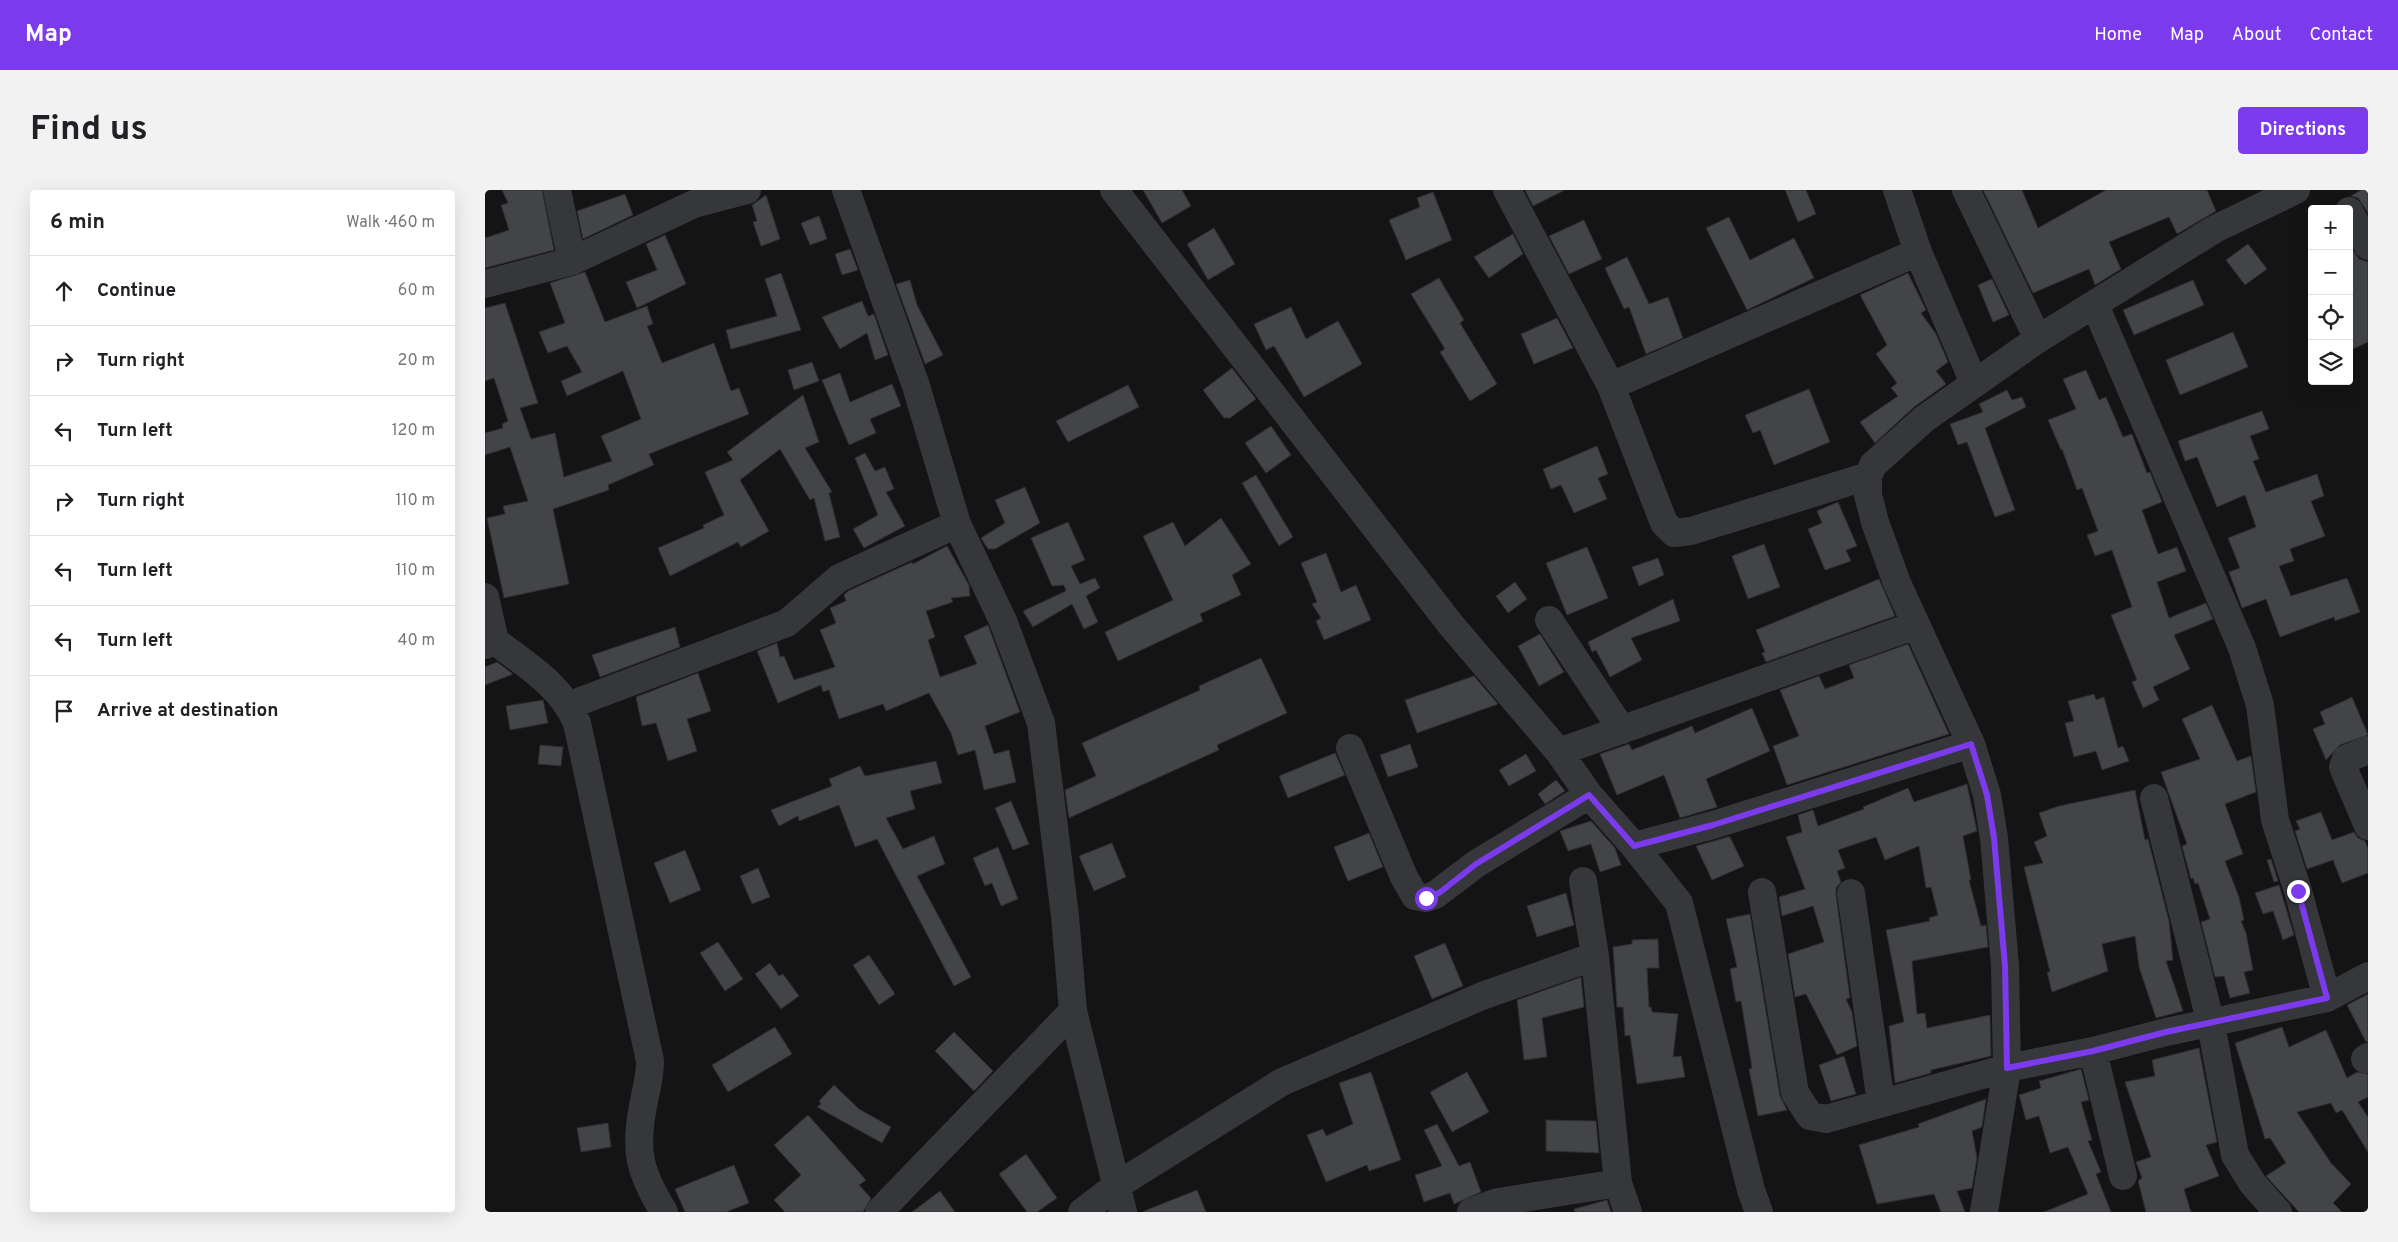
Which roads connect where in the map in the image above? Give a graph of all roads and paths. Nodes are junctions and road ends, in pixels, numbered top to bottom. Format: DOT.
graph roads {
  1 [pos="557,190"];
  2 [pos="747,190"];
  3 [pos="846,190"];
  4 [pos="1114,190"];
  5 [pos="1507,190"];
  6 [pos="1897,190"];
  7 [pos="1965,190"];
  8 [pos="2295,190"];
  9 [pos="2338,190"];
  10 [pos="2346,205"];
  11 [pos="2353,218"];
  12 [pos="2368,246"];
  13 [pos="1919,252"];
  14 [pos="572,261"];
  15 [pos="485,284"];
  16 [pos="2095,305"];
  17 [pos="2037,339"];
  18 [pos="1974,382"];
  19 [pos="1611,386"];
  20 [pos="1868,476"];
  21 [pos="957,524"];
  22 [pos="485,597"];
  23 [pos="1549,620"];
  24 [pos="1916,624"];
  25 [pos="490,643"];
  26 [pos="570,706"];
  27 [pos="1622,730"];
  28 [pos="1971,744"];
  29 [pos="1350,748"];
  30 [pos="2368,750"];
  31 [pos="1559,752"];
  32 [pos="1589,795"];
  33 [pos="2154,798"];
  34 [pos="2368,826"];
  35 [pos="1634,846"];
  36 [pos="1583,881"];
  37 [pos="1762,892"];
  38 [pos="1851,894"];
  39 [pos="1595,956"];
  40 [pos="2368,976"];
  41 [pos="2327,998"];
  42 [pos="1073,1010"];
  43 [pos="2211,1024"];
  44 [pos="2093,1051"];
  45 [pos="2007,1068"];
  46 [pos="1881,1103"];
  47 [pos="2123,1176"];
  48 [pos="1618,1183"];
  49 [pos="1116,1186"];
  50 [pos="1499,1207"];
  51 [pos="664,1212"];
  52 [pos="879,1212"];
  53 [pos="1082,1212"];
  54 [pos="1123,1212"];
  55 [pos="1471,1212"];
  56 [pos="1628,1212"];
  57 [pos="1759,1212"];
  58 [pos="1983,1212"];
  59 [pos="2278,1212"];
  1 -- 14 [label="street"];
  2 -- 14 [label="street"];
  3 -- 21 [label="street"];
  4 -- 31 [label="street"];
  5 -- 19 [label="street"];
  6 -- 13 [label="street"];
  7 -- 17 [label="street"];
  8 -- 16 [label="street"];
  9 -- 10 [label="street"];
  11 -- 12 [label="street"];
  13 -- 18 [label="street"];
  13 -- 19 [label="street"];
  14 -- 15 [label="street"];
  16 -- 17 [label="street"];
  16 -- 41 [label="street"];
  17 -- 18 [label="street"];
  18 -- 20 [label="street"];
  19 -- 20 [label="street"];
  20 -- 24 [label="street"];
  21 -- 26 [label="street"];
  21 -- 42 [label="street"];
  22 -- 25 [label="street"];
  23 -- 27 [label="street"];
  24 -- 27 [label="street"];
  24 -- 28 [label="street"];
  25 -- 26 [label="street"];
  26 -- 51 [label="street"];
  27 -- 31 [label="street"];
  28 -- 35 [label="street"];
  28 -- 45 [label="street"];
  29 -- 32 [label="street"];
  30 -- 34 [label="street"];
  31 -- 32 [label="street"];
  32 -- 35 [label="street"];
  33 -- 43 [label="street"];
  35 -- 57 [label="street"];
  36 -- 39 [label="street"];
  37 -- 46 [label="street"];
  38 -- 46 [label="street"];
  39 -- 48 [label="street"];
  39 -- 49 [label="street"];
  40 -- 41 [label="street"];
  41 -- 43 [label="street"];
  42 -- 49 [label="street"];
  42 -- 52 [label="street"];
  43 -- 44 [label="street"];
  43 -- 59 [label="street"];
  44 -- 45 [label="street"];
  44 -- 47 [label="street"];
  45 -- 46 [label="street"];
  45 -- 58 [label="street"];
  48 -- 50 [label="street"];
  48 -- 56 [label="street"];
  49 -- 53 [label="street"];
  49 -- 54 [label="street"];
  50 -- 55 [label="street"];
}
